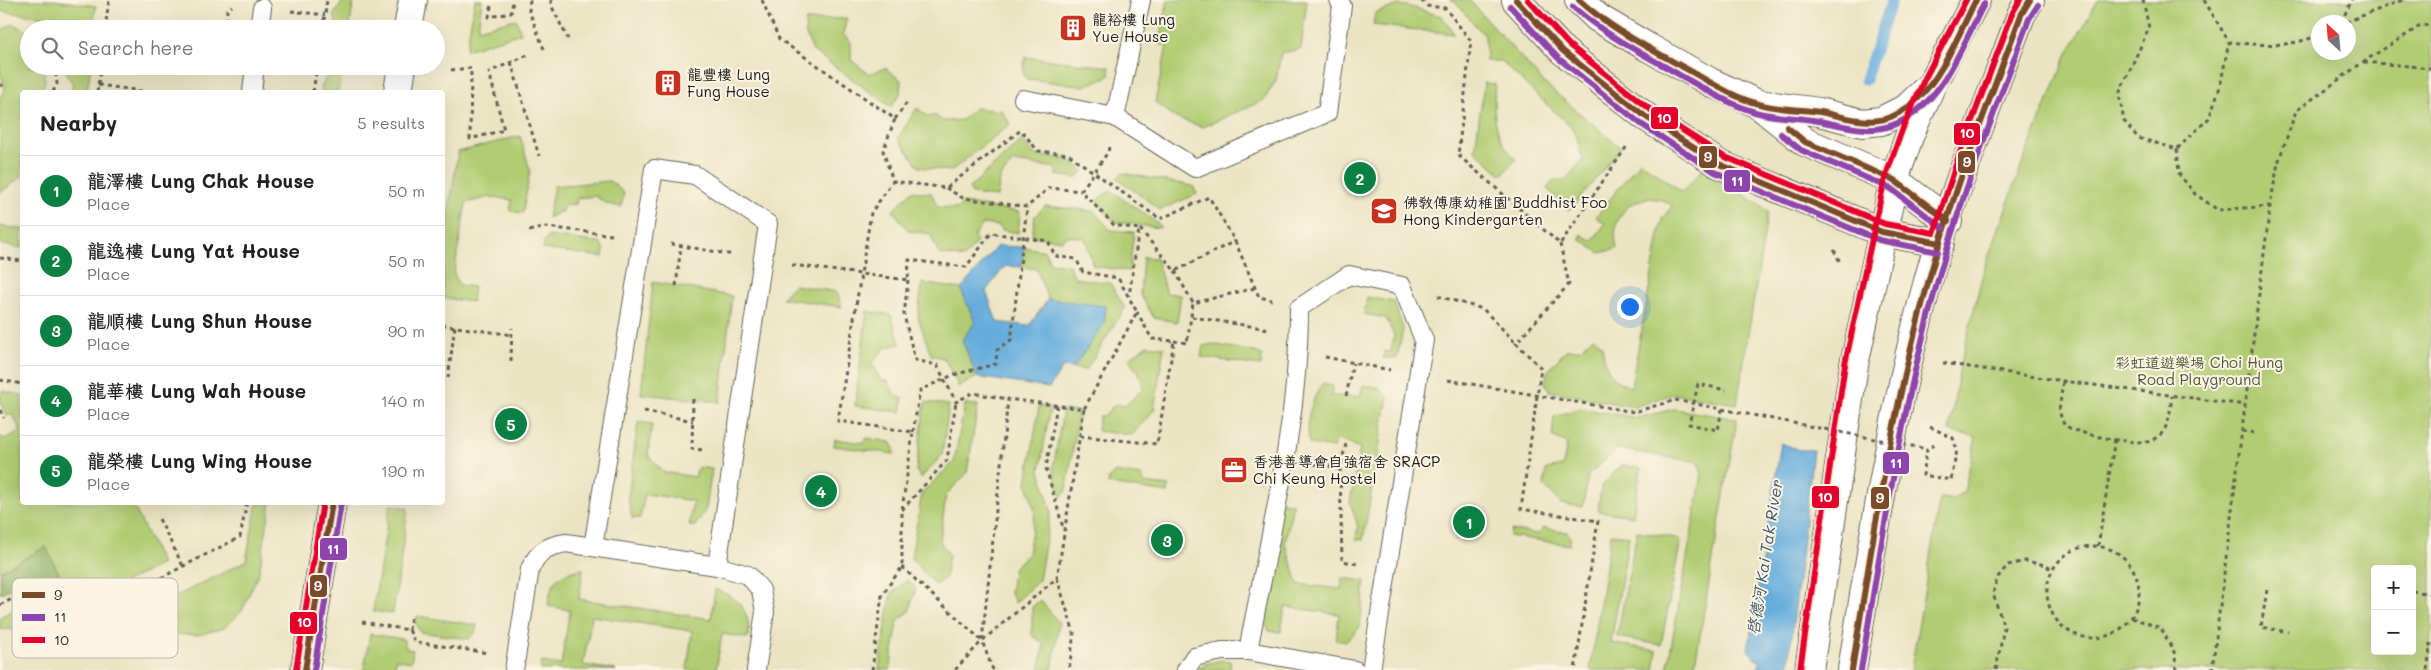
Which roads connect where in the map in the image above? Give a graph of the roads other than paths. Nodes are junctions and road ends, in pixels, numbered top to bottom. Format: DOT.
graph roads {
  1 [pos="413,0"];
  2 [pos="1141,0"];
  3 [pos="1339,0"];
  4 [pos="1516,0"];
  5 [pos="1579,0"];
  6 [pos="1976,0"];
  7 [pos="2030,0"];
  8 [pos="262,8"];
  9 [pos="261,20"];
  10 [pos="410,20"];
  11 [pos="254,75"];
  12 [pos="401,75"];
  13 [pos="1932,84"];
  14 [pos="252,90"];
  15 [pos="398,90"];
  16 [pos="1023,99"];
  17 [pos="1758,104"];
  18 [pos="1115,117"];
  19 [pos="1894,180"];
  20 [pos="1882,232"];
  21 [pos="1944,232"];
  22 [pos="332,505"];
  23 [pos="593,547"];
  24 [pos="717,566"];
  25 [pos="1248,651"];
  26 [pos="515,664"];
  27 [pos="305,670"];
  28 [pos="756,670"];
  29 [pos="1186,670"];
  30 [pos="1355,670"];
  31 [pos="1371,670"];
  32 [pos="1809,670"];
  33 [pos="1852,670"];
  1 -- 10 [label="main road"];
  2 -- 18 [label="lane"];
  3 -- 18 [label="lane"];
  4 -- 20 [label="main road"];
  5 -- 17 [label="main road"];
  6 -- 13 [label="main road"];
  7 -- 21 [label="main road"];
  8 -- 9 [label="lane"];
  11 -- 14 [label="lane"];
  12 -- 15 [label="main road"];
  13 -- 17 [label="main road"];
  13 -- 19 [label="main road"];
  16 -- 18 [label="lane"];
  17 -- 19 [label="main road"];
  19 -- 20 [label="main road"];
  19 -- 21 [label="main road"];
  20 -- 21 [label="main road"];
  20 -- 32 [label="main road"];
  21 -- 33 [label="main road"];
  22 -- 27 [label="main road"];
  23 -- 24 [label="lane"];
  23 -- 24 [label="lane"];
  23 -- 26 [label="lane"];
  24 -- 28 [label="lane"];
  25 -- 29 [label="lane"];
  25 -- 30 [label="lane"];
  25 -- 31 [label="lane"];
}
